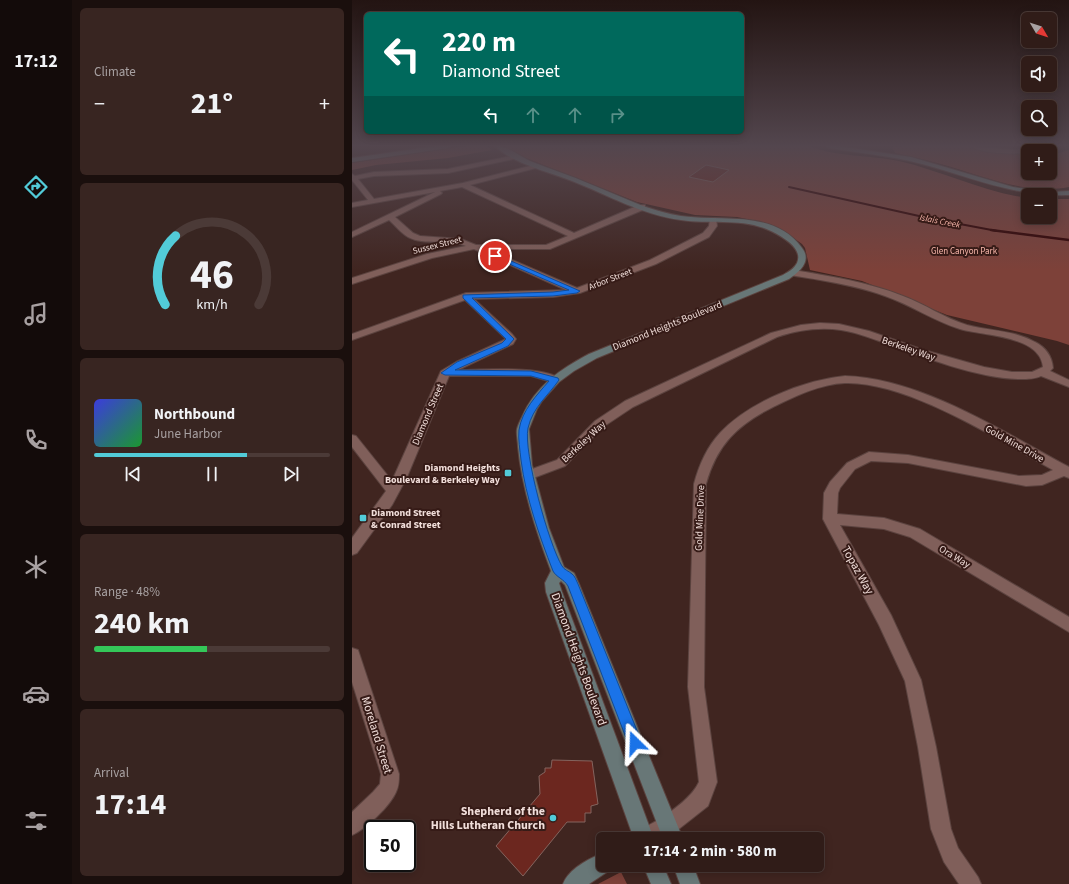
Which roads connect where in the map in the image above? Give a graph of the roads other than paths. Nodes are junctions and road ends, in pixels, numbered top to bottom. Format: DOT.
graph roads {
  1 [pos="361,187"];
  2 [pos="450,187"];
  3 [pos="468,187"];
  4 [pos="592,187"];
  5 [pos="1005,187"];
  6 [pos="440,189"];
  7 [pos="1069,193"];
  8 [pos="372,201"];
  9 [pos="352,205"];
  10 [pos="642,207"];
  11 [pos="390,217"];
  12 [pos="714,220"];
  13 [pos="352,236"];
  14 [pos="575,236"];
  15 [pos="474,247"];
  16 [pos="793,273"];
  17 [pos="352,281"];
  18 [pos="577,291"];
  19 [pos="466,296"];
  20 [pos="352,337"];
  21 [pos="445,373"];
  22 [pos="1044,373"];
  23 [pos="555,380"];
  24 [pos="1069,384"];
  25 [pos="352,439"];
  26 [pos="1066,471"];
  27 [pos="528,475"];
  28 [pos="393,491"];
  29 [pos="830,519"];
  30 [pos="352,549"];
  31 [pos="558,571"];
  32 [pos="1069,625"];
  33 [pos="352,656"];
  34 [pos="352,825"];
  35 [pos="642,832"];
  36 [pos="671,832"];
  37 [pos="596,867"];
  38 [pos="656,872"];
  39 [pos="686,872"];
  40 [pos="573,884"];
  41 [pos="661,884"];
  42 [pos="690,884"];
  43 [pos="971,884"];
  1 -- 8 [label="street"];
  2 -- 6 [label="street"];
  3 -- 14 [label="street"];
  4 -- 10 [label="main road"];
  5 -- 7 [label="main road"];
  6 -- 8 [label="street"];
  6 -- 11 [label="street"];
  8 -- 9 [label="street"];
  10 -- 12 [label="main road"];
  10 -- 14 [label="street, Sussex Street"];
  11 -- 13 [label="street"];
  11 -- 15 [label="street"];
  12 -- 16 [label="main road"];
  12 -- 18 [label="street, Arbor Street"];
  14 -- 15 [label="street, Sussex Street"];
  15 -- 17 [label="street, Sussex Street"];
  15 -- 18 [label="street"];
  16 -- 22 [label="street"];
  16 -- 23 [label="main road, Diamond Heights Boulevard"];
  18 -- 19 [label="street, Arbor Street"];
  19 -- 20 [label="street, Arbor Street"];
  19 -- 21 [label="street"];
  21 -- 23 [label="street, Diamond Street"];
  21 -- 28 [label="street, Diamond Street"];
  22 -- 24 [label="street"];
  22 -- 27 [label="street, Berkeley Way"];
  23 -- 27 [label="main road, Diamond Heights Boulevard"];
  25 -- 28 [label="street"];
  26 -- 29 [label="street"];
  26 -- 36 [label="street, Gold Mine Drive"];
  27 -- 31 [label="main road, Diamond Heights Boulevard"];
  28 -- 30 [label="street, Diamond Street"];
  29 -- 32 [label="street, Ora Way"];
  29 -- 43 [label="street, Topaz Way"];
  31 -- 35 [label="main road, Diamond Heights Boulevard"];
  31 -- 36 [label="main road, Diamond Heights Boulevard"];
  33 -- 34 [label="street, Moreland Street"];
  37 -- 40 [label="main road"];
  38 -- 41 [label="main road"];
  39 -- 42 [label="main road"];
}
